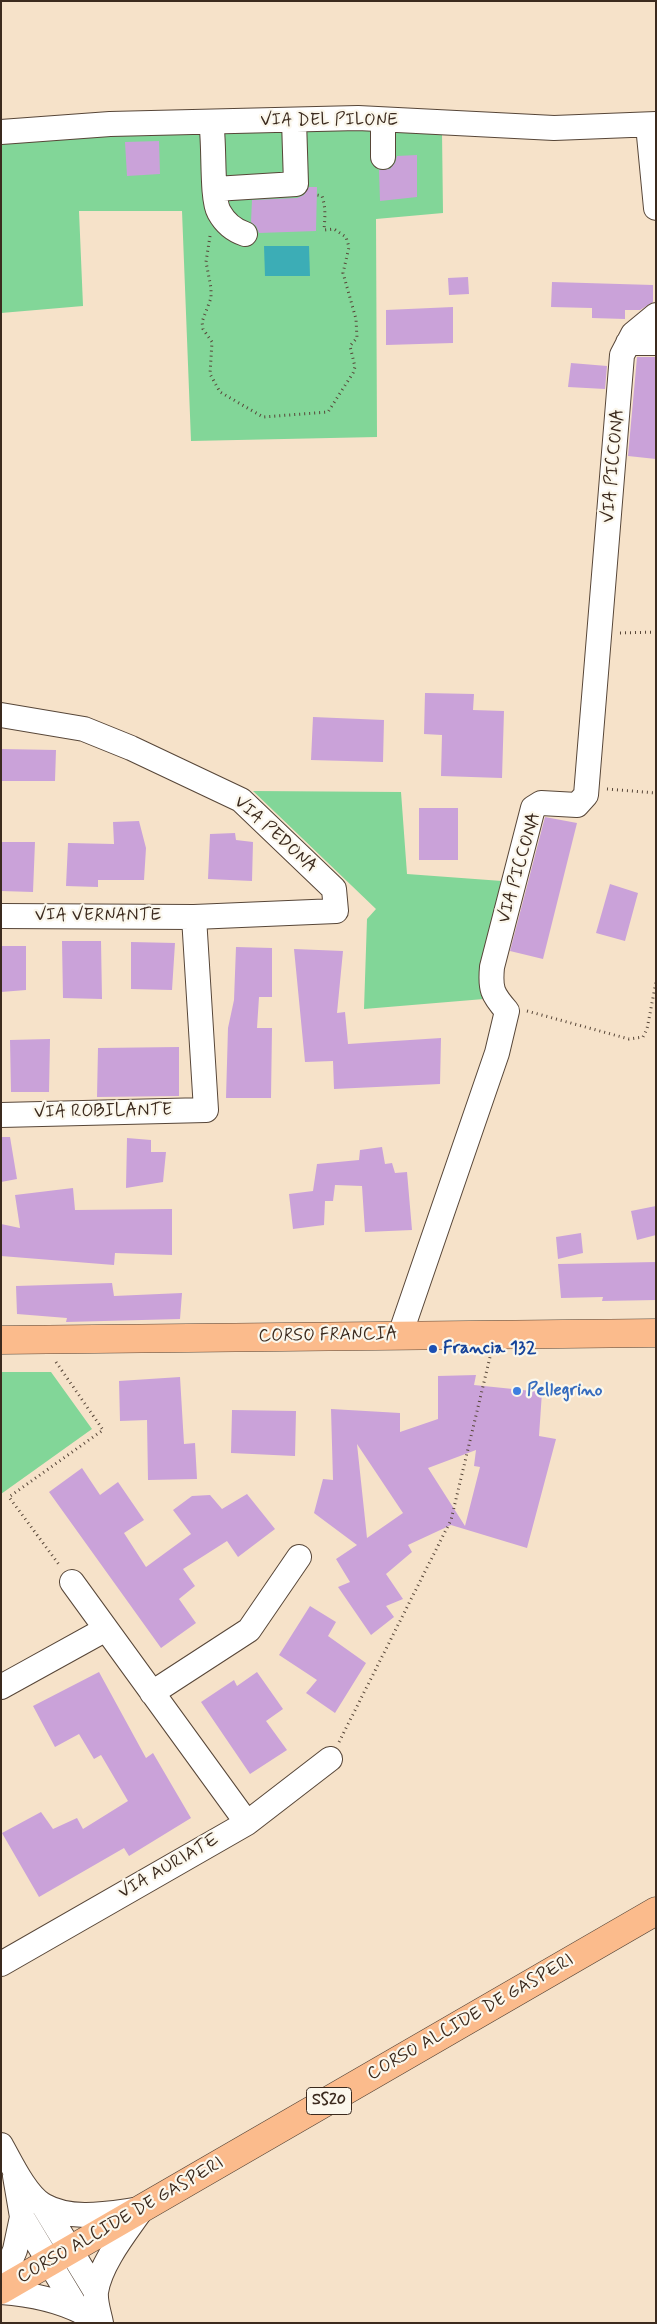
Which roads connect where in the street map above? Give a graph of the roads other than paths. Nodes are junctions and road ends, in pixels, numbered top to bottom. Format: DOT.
graph roads {
  1 [pos="294,120"];
  2 [pos="383,120"];
  3 [pos="211,122"];
  4 [pos="652,124"];
  5 [pos="1,132"];
  6 [pos="383,157"];
  7 [pos="216,197"];
  8 [pos="656,208"];
  9 [pos="245,234"];
  10 [pos="656,315"];
  11 [pos="628,343"];
  12 [pos="656,343"];
  13 [pos="1,715"];
  14 [pos="1,916"];
  15 [pos="194,916"];
  16 [pos="1,1115"];
  17 [pos="656,1333"];
  18 [pos="400,1335"];
  19 [pos="1,1340"];
  20 [pos="299,1557"];
  21 [pos="72,1582"];
  22 [pos="106,1629"];
  23 [pos="1,1687"];
  24 [pos="152,1693"];
  25 [pos="330,1759"];
  26 [pos="247,1822"];
  27 [pos="656,1911"];
  28 [pos="1,1964"];
  29 [pos="1,2145"];
  30 [pos="13,2167"];
  31 [pos="43,2205"];
  32 [pos="142,2209"];
  33 [pos="22,2217"];
  34 [pos="60,2257"];
  35 [pos="1,2283"];
  36 [pos="1,2291"];
  37 [pos="96,2292"];
  38 [pos="78,2310"];
  39 [pos="101,2323"];
  1 -- 2 [label="street, VIA DEL PILONE"];
  1 -- 3 [label="street, VIA DEL PILONE"];
  1 -- 7 [label="street"];
  2 -- 4 [label="street, VIA DEL PILONE"];
  2 -- 6 [label="street"];
  3 -- 5 [label="street, VIA DEL PILONE"];
  3 -- 7 [label="street"];
  4 -- 8 [label="street"];
  7 -- 9 [label="street"];
  10 -- 11 [label="street, VIA PICCONA"];
  11 -- 12 [label="street"];
  11 -- 18 [label="street, VIA PICCONA"];
  13 -- 15 [label="street, VIA PEDONA"];
  14 -- 15 [label="street, VIA VERNANTE"];
  15 -- 16 [label="street, VIA ROBILANTE"];
  17 -- 18 [label="main road, CORSO FRANCIA"];
  18 -- 19 [label="main road, CORSO FRANCIA"];
  20 -- 24 [label="street"];
  21 -- 22 [label="street"];
  22 -- 23 [label="street"];
  22 -- 24 [label="street"];
  24 -- 26 [label="street"];
  25 -- 26 [label="street, VIA AURIATE"];
  26 -- 28 [label="street, VIA AURIATE"];
  27 -- 32 [label="main road, CORSO ALCIDE DE GASPERI / SS20"];
  29 -- 30 [label="street"];
  30 -- 31 [label="street"];
  30 -- 33 [label="street"];
  31 -- 32 [label="street"];
  31 -- 34 [label="street"];
  32 -- 34 [label="main road, CORSO ALCIDE DE GASPERI / SS20"];
  32 -- 37 [label="street"];
  33 -- 34 [label="street"];
  33 -- 35 [label="street"];
  34 -- 36 [label="main road, CORSO ALCIDE DE GASPERI / SS20"];
  34 -- 37 [label="street"];
  34 -- 38 [label="street"];
  36 -- 38 [label="street"];
  37 -- 39 [label="street"];
  38 -- 39 [label="street"];
}
